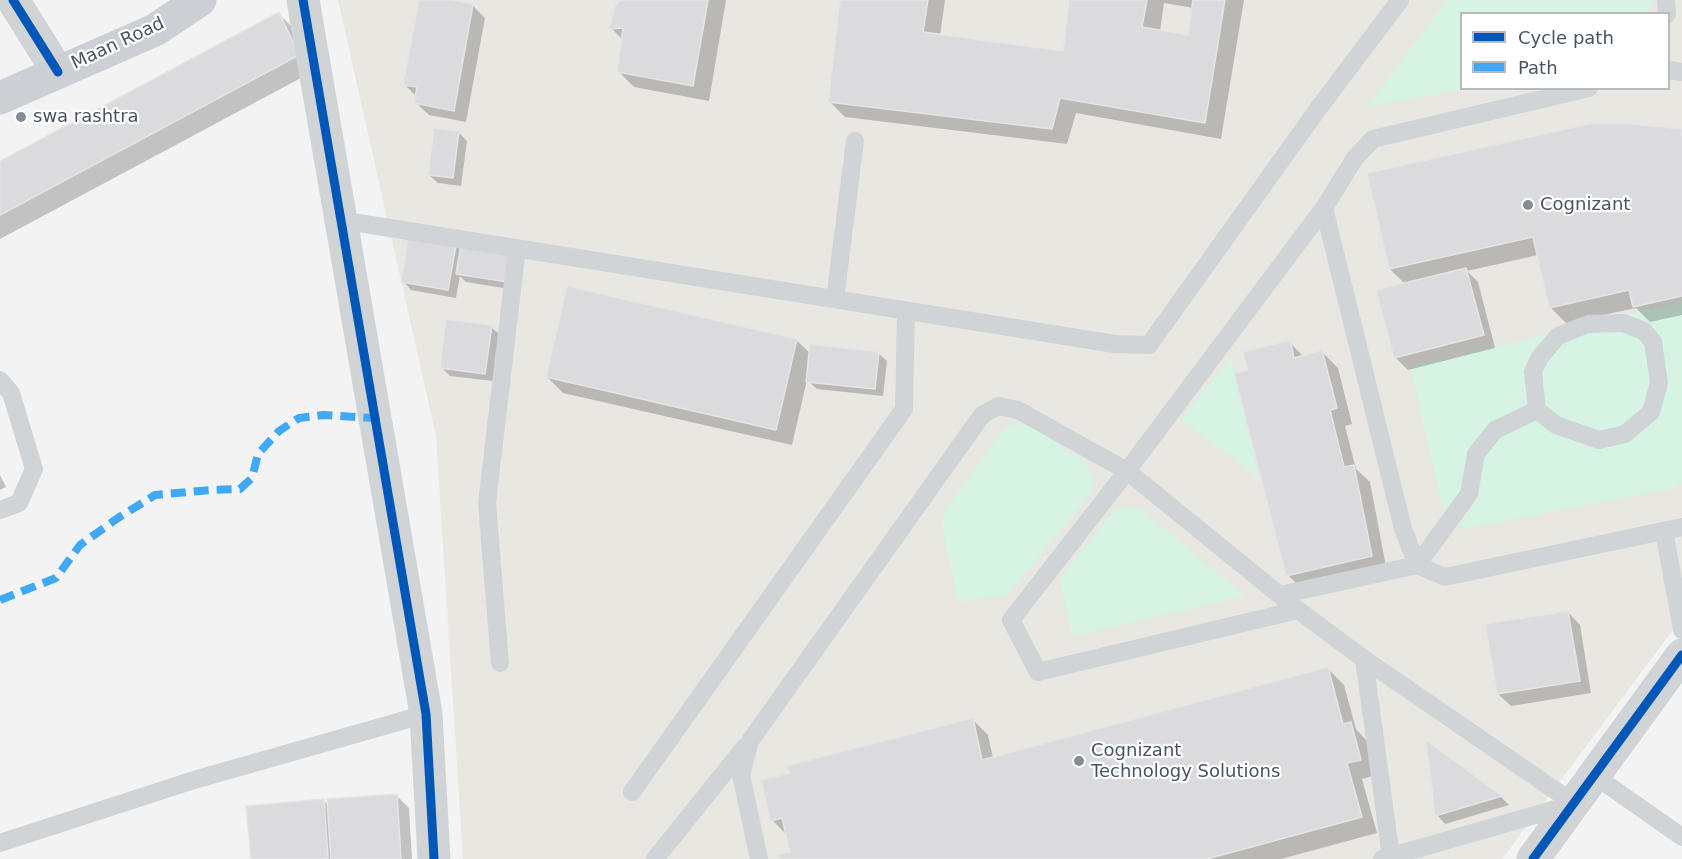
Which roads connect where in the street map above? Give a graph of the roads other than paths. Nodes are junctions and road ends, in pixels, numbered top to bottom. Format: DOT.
graph roads {
  1 [pos="13,0"];
  2 [pos="200,0"];
  3 [pos="303,0"];
  4 [pos="1400,0"];
  5 [pos="58,72"];
  6 [pos="1581,90"];
  7 [pos="0,98"];
  8 [pos="855,141"];
  9 [pos="1324,208"];
  10 [pos="340,220"];
  11 [pos="518,248"];
  12 [pos="835,299"];
  13 [pos="906,311"];
  14 [pos="0,381"];
  15 [pos="1537,410"];
  16 [pos="1127,471"];
  17 [pos="0,510"];
  18 [pos="1673,529"];
  19 [pos="1418,565"];
  20 [pos="1280,595"];
  21 [pos="1298,610"];
  22 [pos="1682,630"];
  23 [pos="1682,655"];
  24 [pos="1364,659"];
  25 [pos="500,663"];
  26 [pos="426,714"];
  27 [pos="750,741"];
  28 [pos="1595,776"];
  29 [pos="632,792"];
  30 [pos="1575,804"];
  31 [pos="1682,837"];
  32 [pos="0,843"];
  33 [pos="1386,858"];
  34 [pos="434,859"];
  35 [pos="655,859"];
  36 [pos="759,859"];
  37 [pos="1533,859"];
  1 -- 5 [label="street"];
  2 -- 5 [label="main road, Maan Road"];
  3 -- 10 [label="street"];
  4 -- 13 [label="lane"];
  5 -- 7 [label="main road, Maan Road"];
  6 -- 9 [label="lane"];
  8 -- 12 [label="lane"];
  9 -- 16 [label="lane"];
  9 -- 19 [label="lane"];
  10 -- 11 [label="lane"];
  10 -- 26 [label="street"];
  11 -- 12 [label="lane"];
  11 -- 25 [label="lane"];
  12 -- 13 [label="lane"];
  13 -- 29 [label="lane"];
  14 -- 17 [label="lane"];
  15 -- 15 [label="lane"];
  15 -- 19 [label="lane"];
  16 -- 20 [label="lane"];
  16 -- 21 [label="lane"];
  16 -- 27 [label="lane"];
  18 -- 19 [label="lane"];
  18 -- 22 [label="lane"];
  19 -- 20 [label="lane"];
  20 -- 21 [label="lane"];
  21 -- 24 [label="lane"];
  23 -- 28 [label="street"];
  24 -- 30 [label="lane"];
  24 -- 33 [label="lane"];
  26 -- 32 [label="lane"];
  26 -- 34 [label="street"];
  27 -- 35 [label="lane"];
  27 -- 36 [label="lane"];
  28 -- 30 [label="street"];
  28 -- 31 [label="lane"];
  30 -- 33 [label="lane"];
  30 -- 37 [label="street"];
}
